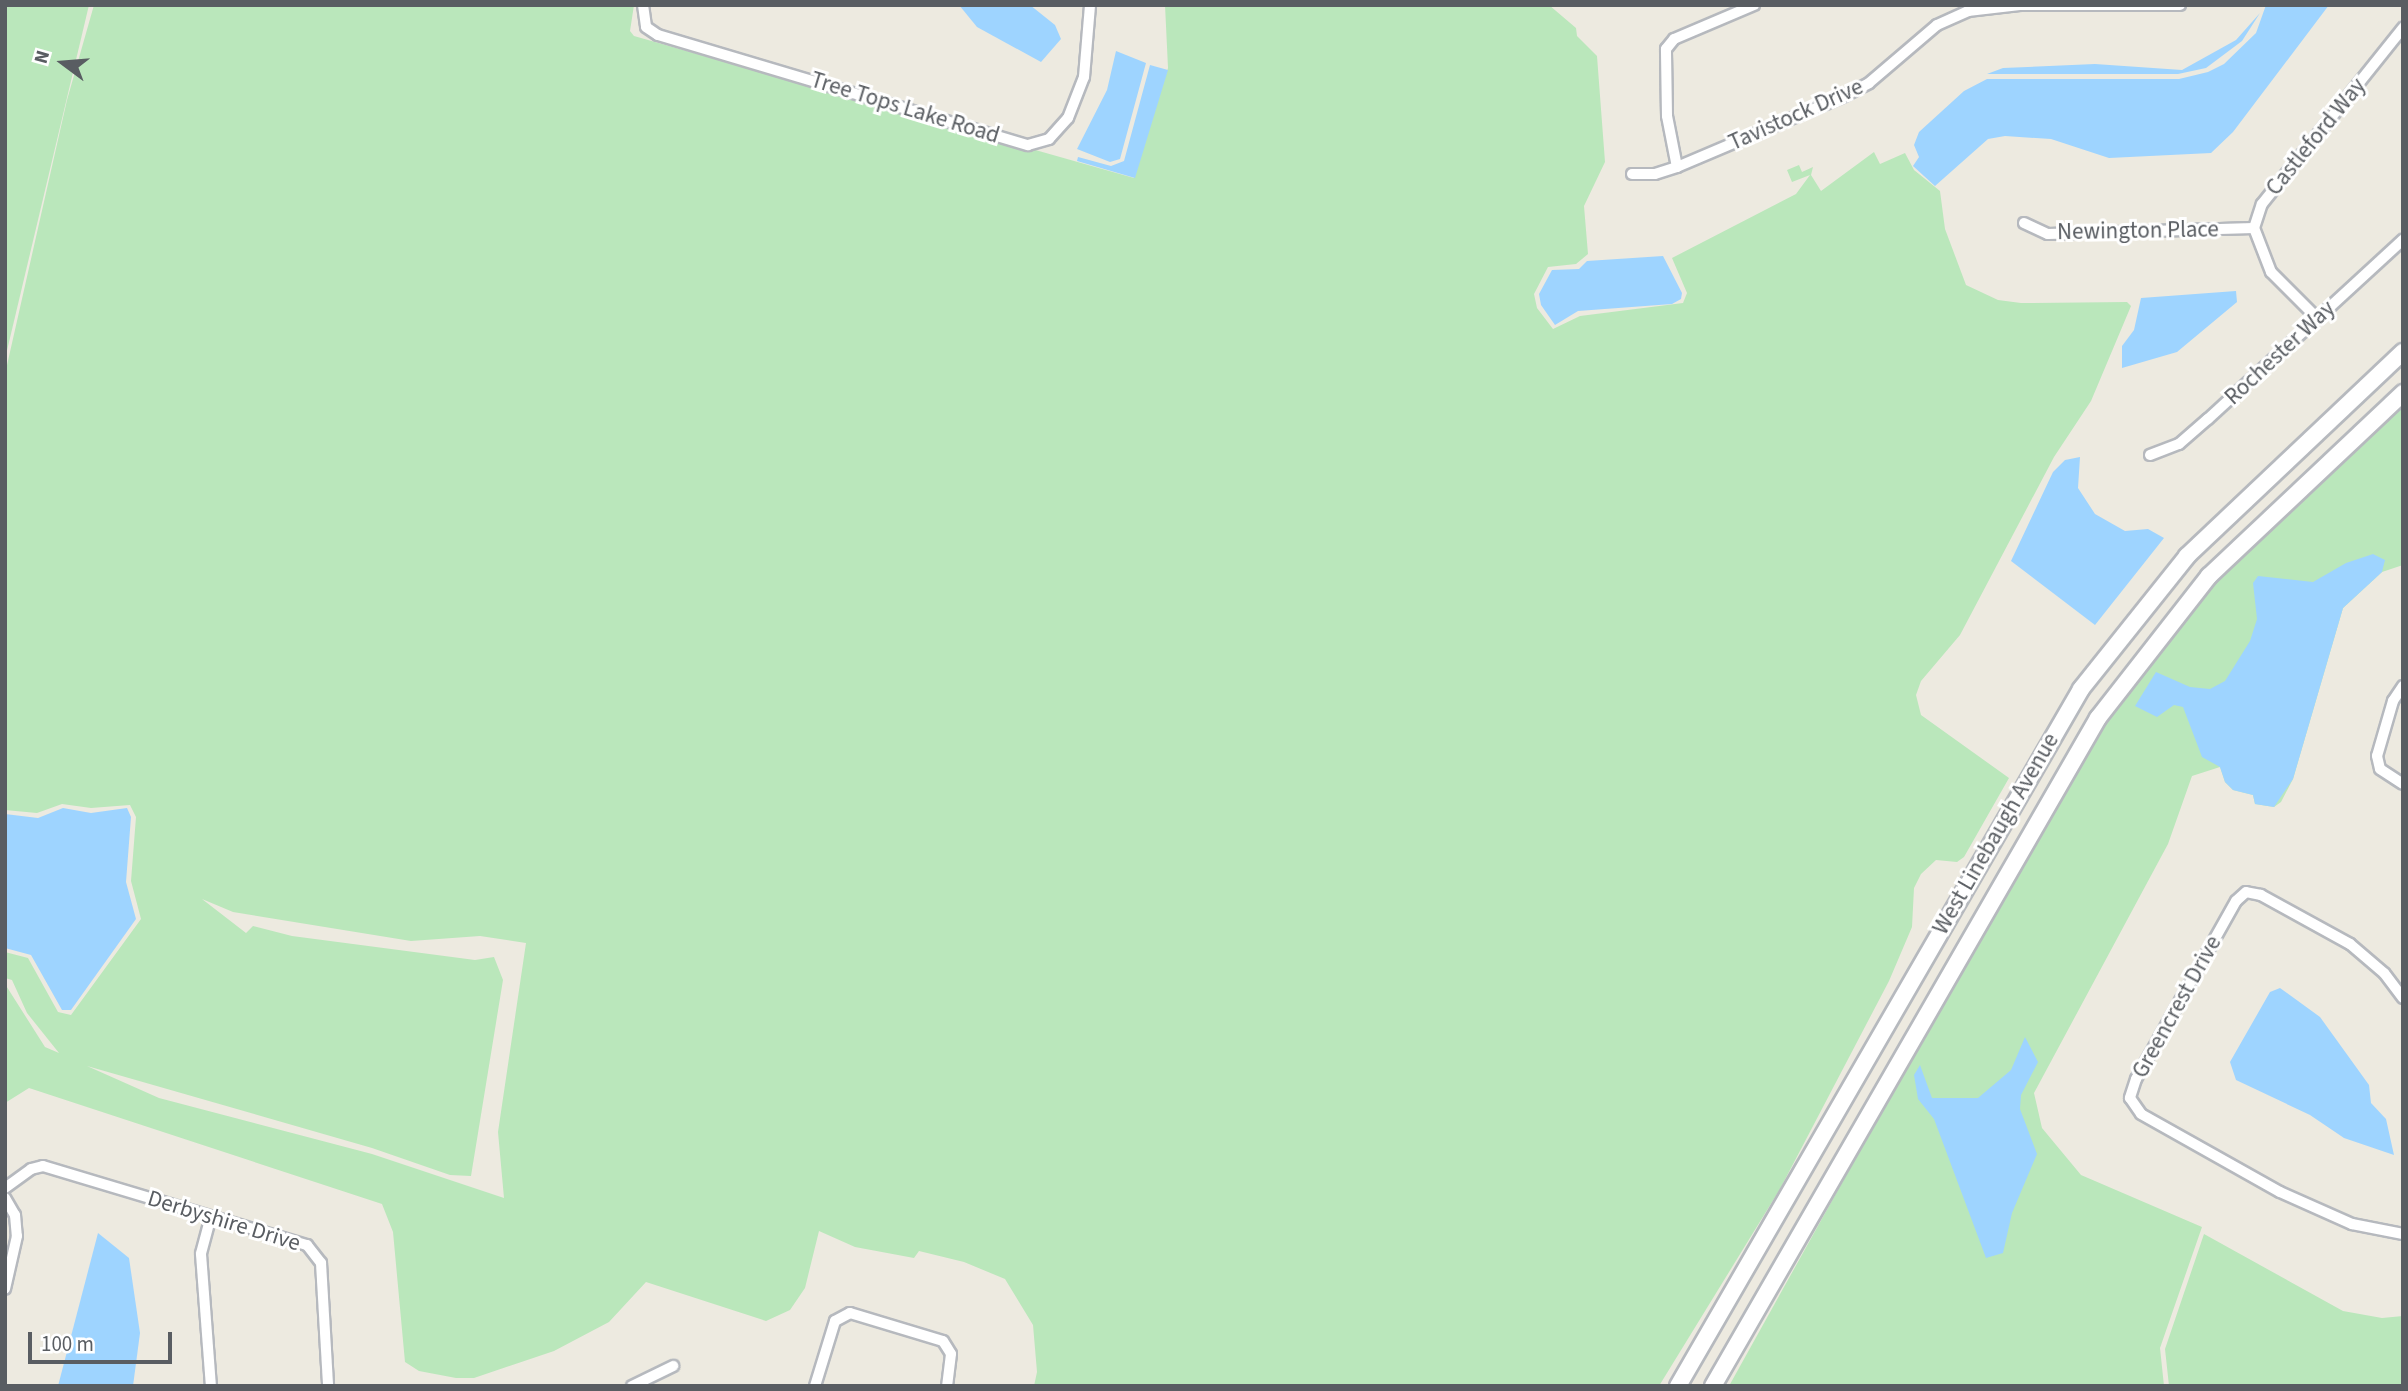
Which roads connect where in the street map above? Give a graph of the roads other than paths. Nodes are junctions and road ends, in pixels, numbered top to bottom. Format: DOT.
graph roads {
  1 [pos="643,5"];
  2 [pos="1090,5"];
  3 [pos="1754,5"];
  4 [pos="2021,5"];
  5 [pos="2180,5"];
  6 [pos="2403,28"];
  7 [pos="1677,167"];
  8 [pos="1632,174"];
  9 [pos="2024,223"];
  10 [pos="2254,228"];
  11 [pos="2403,240"];
  12 [pos="2317,318"];
  13 [pos="2403,352"];
  14 [pos="2403,393"];
  15 [pos="2150,455"];
  16 [pos="2403,686"];
  17 [pos="2073,701"];
  18 [pos="2098,718"];
  19 [pos="2403,784"];
  20 [pos="2403,998"];
  21 [pos="5,1188"];
  22 [pos="5,1198"];
  23 [pos="211,1216"];
  24 [pos="2403,1234"];
  25 [pos="5,1289"];
  26 [pos="673,1366"];
  27 [pos="211,1386"];
  28 [pos="328,1386"];
  29 [pos="632,1386"];
  30 [pos="815,1386"];
  31 [pos="947,1386"];
  32 [pos="1678,1386"];
  33 [pos="1713,1386"];
  1 -- 2 [label="street, Tree Tops Lake Road"];
  3 -- 7 [label="street"];
  4 -- 5 [label="street, Tavistock Drive"];
  4 -- 7 [label="street, Tavistock Drive"];
  6 -- 10 [label="street, Castleford Way"];
  7 -- 8 [label="street, Tavistock Drive"];
  9 -- 10 [label="street, Newington Place"];
  10 -- 12 [label="street"];
  11 -- 12 [label="street, Rochester Way"];
  12 -- 15 [label="street, Rochester Way"];
  13 -- 17 [label="main road, West Linebaugh Avenue"];
  14 -- 18 [label="main road, West Linebaugh Avenue"];
  16 -- 19 [label="street"];
  17 -- 18 [label="main road"];
  17 -- 32 [label="main road, West Linebaugh Avenue"];
  18 -- 33 [label="main road, West Linebaugh Avenue"];
  20 -- 24 [label="street, Greencrest Drive"];
  21 -- 23 [label="street, Derbyshire Drive"];
  22 -- 25 [label="street"];
  23 -- 27 [label="street"];
  23 -- 28 [label="street, Derbyshire Drive"];
  26 -- 29 [label="street"];
  30 -- 31 [label="street"];
}
